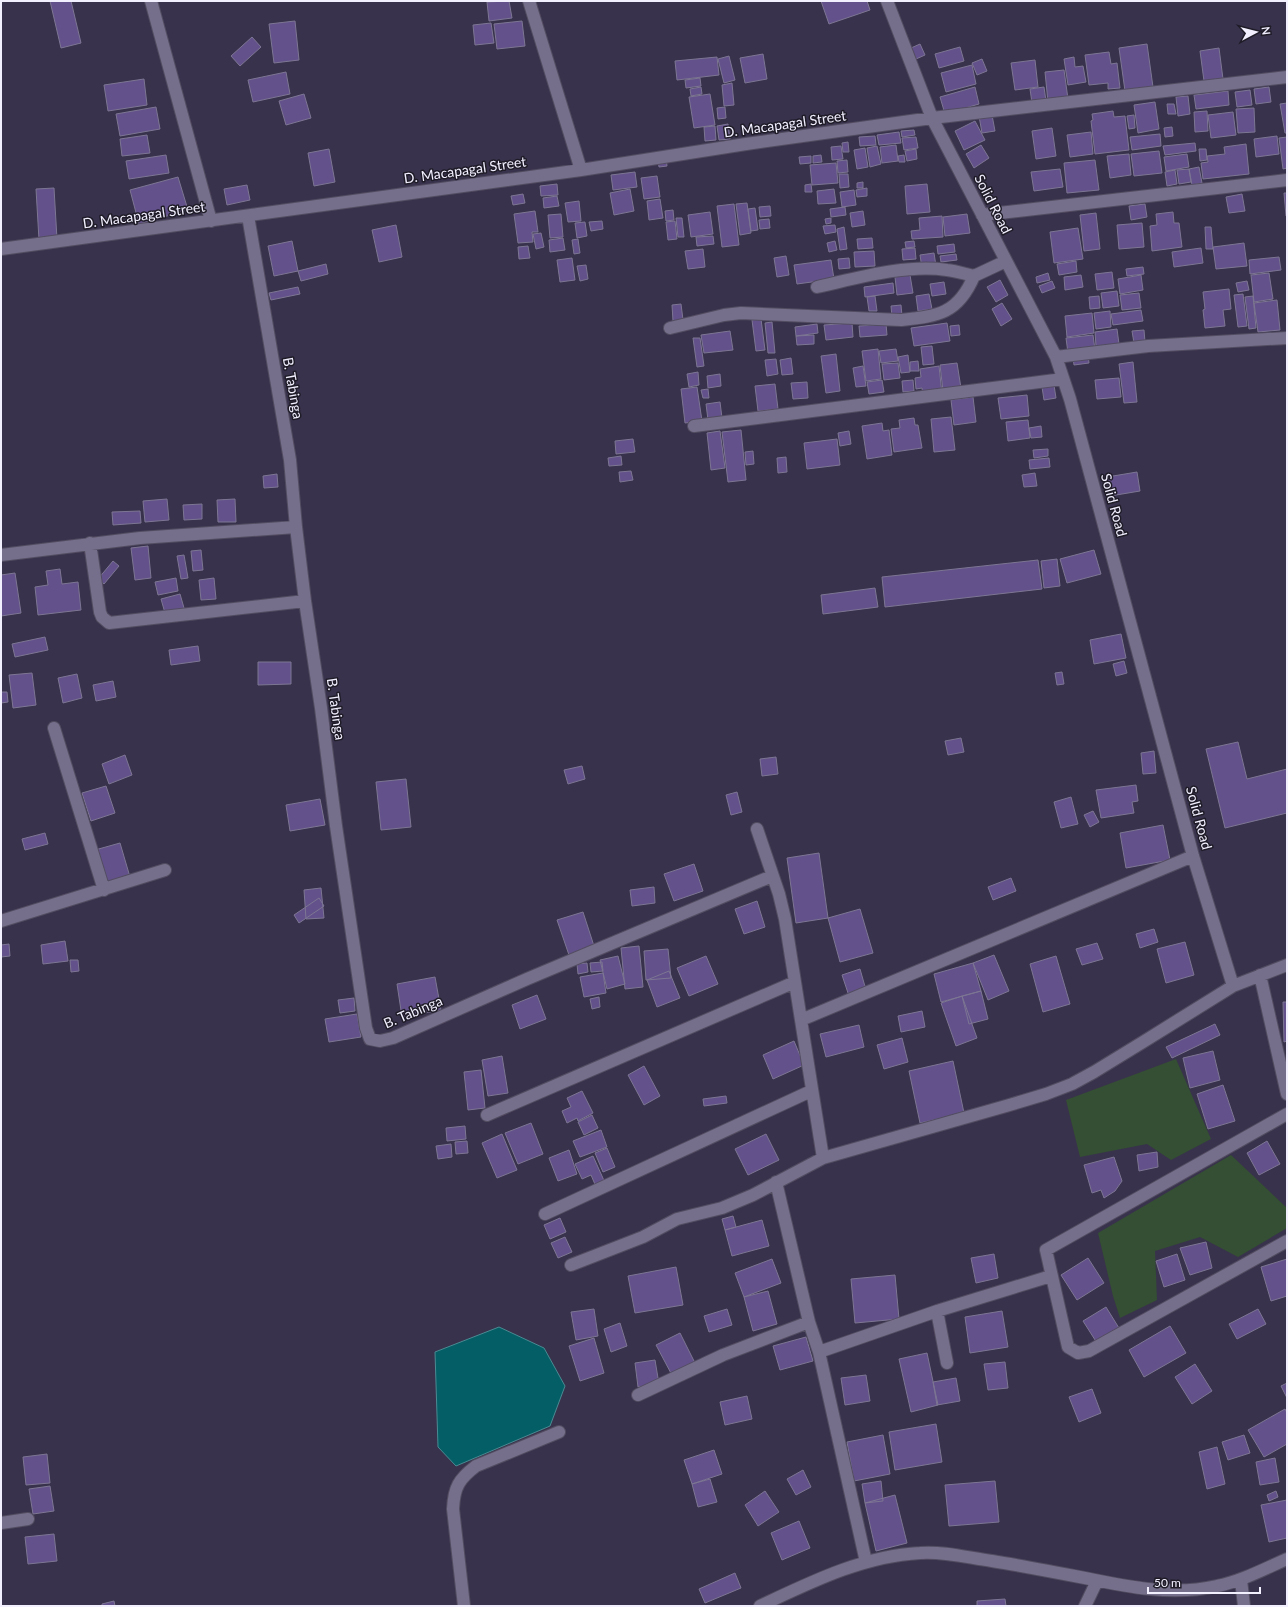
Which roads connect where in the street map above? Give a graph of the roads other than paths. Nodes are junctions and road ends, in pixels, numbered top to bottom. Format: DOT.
graph roads {
  1 [pos="151,1"];
  2 [pos="529,1"];
  3 [pos="887,1"];
  4 [pos="1287,77"];
  5 [pos="932,118"];
  6 [pos="581,170"];
  7 [pos="1287,180"];
  8 [pos="982,215"];
  9 [pos="248,216"];
  10 [pos="211,221"];
  11 [pos="1,249"];
  12 [pos="1006,261"];
  13 [pos="974,276"];
  14 [pos="817,286"];
  15 [pos="670,328"];
  16 [pos="1287,338"];
  17 [pos="1056,357"];
  18 [pos="1063,379"];
  19 [pos="694,426"];
  20 [pos="296,527"];
  21 [pos="90,543"];
  22 [pos="1,555"];
  23 [pos="305,601"];
  24 [pos="54,728"];
  25 [pos="757,829"];
  26 [pos="1194,856"];
  27 [pos="165,870"];
  28 [pos="772,876"];
  29 [pos="104,890"];
  30 [pos="1,921"];
  31 [pos="1287,965"];
  32 [pos="1260,975"];
  33 [pos="796,982"];
  34 [pos="1233,986"];
  35 [pos="801,1020"];
  36 [pos="811,1091"];
  37 [pos="1287,1094"];
  38 [pos="1287,1114"];
  39 [pos="488,1115"];
  40 [pos="823,1158"];
  41 [pos="776,1182"];
  42 [pos="545,1214"];
  43 [pos="1287,1242"];
  44 [pos="571,1266"];
  45 [pos="1051,1276"];
  46 [pos="937,1311"];
  47 [pos="809,1322"];
  48 [pos="819,1352"];
  49 [pos="947,1363"];
  50 [pos="638,1395"];
  51 [pos="559,1432"];
  52 [pos="28,1519"];
  53 [pos="1,1523"];
  54 [pos="1287,1559"];
  55 [pos="866,1562"];
  56 [pos="1241,1580"];
  57 [pos="1097,1581"];
  58 [pos="464,1606"];
  59 [pos="760,1606"];
  60 [pos="1086,1606"];
  61 [pos="1244,1606"];
  1 -- 10 [label="street"];
  2 -- 6 [label="street"];
  3 -- 5 [label="street, Solid Road"];
  4 -- 5 [label="street, D. Macapagal Street"];
  5 -- 6 [label="street, D. Macapagal Street"];
  5 -- 8 [label="street, Solid Road"];
  6 -- 9 [label="street, D. Macapagal Street"];
  7 -- 8 [label="street"];
  8 -- 12 [label="street, Solid Road"];
  9 -- 10 [label="street, D. Macapagal Street"];
  9 -- 20 [label="street, B. Tabinga"];
  10 -- 11 [label="street, D. Macapagal Street"];
  12 -- 13 [label="street"];
  12 -- 17 [label="street, Solid Road"];
  13 -- 14 [label="street"];
  13 -- 15 [label="street"];
  16 -- 17 [label="street"];
  17 -- 18 [label="street, Solid Road"];
  18 -- 19 [label="street"];
  18 -- 26 [label="street, Solid Road"];
  20 -- 21 [label="street"];
  20 -- 23 [label="street, B. Tabinga"];
  21 -- 22 [label="street"];
  21 -- 23 [label="street"];
  23 -- 28 [label="street, B. Tabinga"];
  24 -- 29 [label="street"];
  25 -- 28 [label="street"];
  26 -- 34 [label="street, Solid Road"];
  26 -- 35 [label="street"];
  27 -- 29 [label="street"];
  28 -- 33 [label="street"];
  29 -- 30 [label="street"];
  31 -- 32 [label="street"];
  32 -- 34 [label="street"];
  32 -- 37 [label="street"];
  33 -- 35 [label="street"];
  33 -- 39 [label="street"];
  34 -- 40 [label="street"];
  35 -- 36 [label="street"];
  36 -- 40 [label="street"];
  36 -- 42 [label="street"];
  38 -- 45 [label="street"];
  40 -- 41 [label="street"];
  41 -- 44 [label="street"];
  41 -- 47 [label="street"];
  43 -- 45 [label="street"];
  45 -- 46 [label="street"];
  46 -- 48 [label="street"];
  46 -- 49 [label="street"];
  47 -- 48 [label="street"];
  47 -- 50 [label="street"];
  48 -- 55 [label="street"];
  51 -- 58 [label="street"];
  52 -- 53 [label="street"];
  54 -- 56 [label="street"];
  55 -- 57 [label="street"];
  55 -- 59 [label="street"];
  56 -- 57 [label="street"];
  56 -- 61 [label="street"];
  57 -- 60 [label="street"];
}
